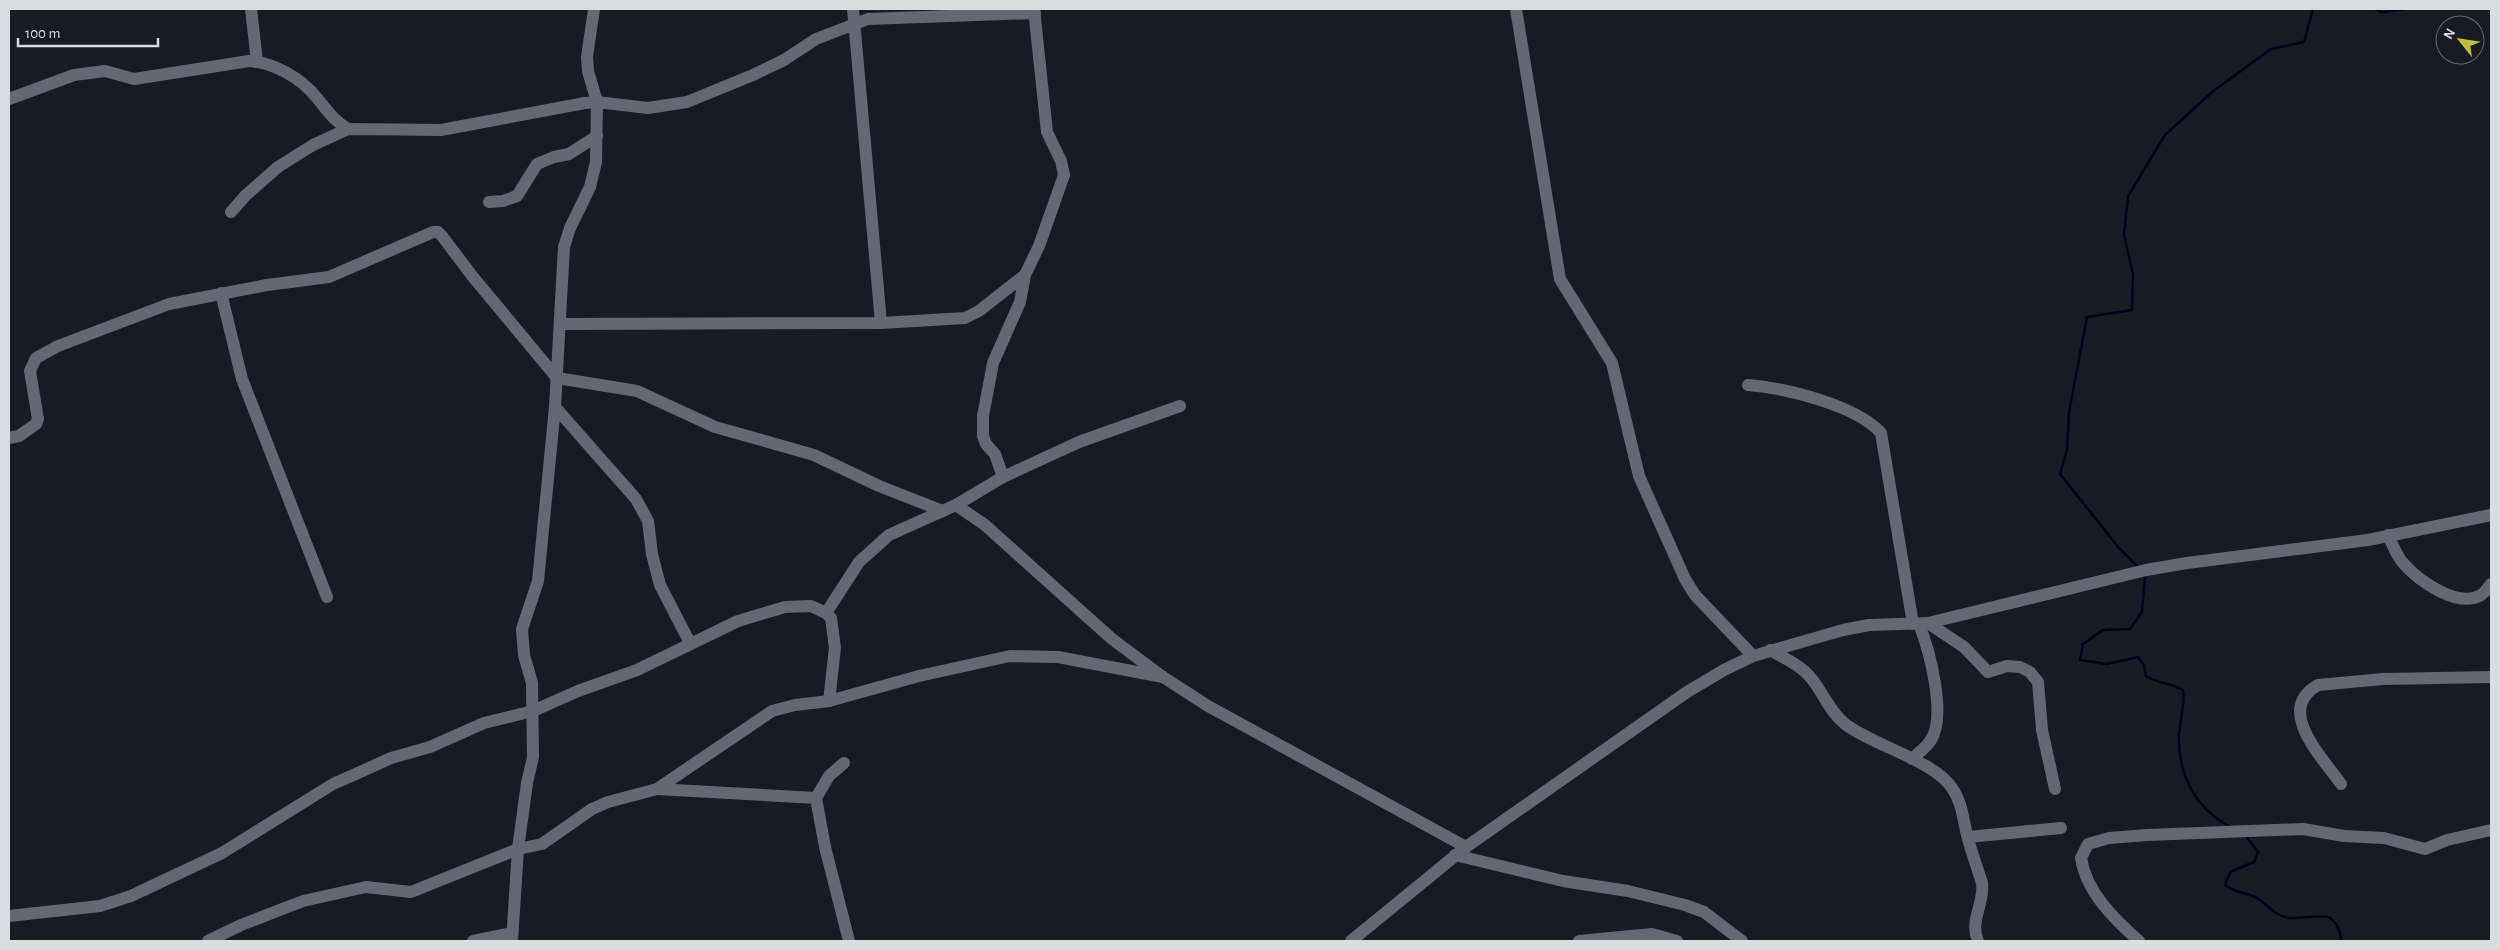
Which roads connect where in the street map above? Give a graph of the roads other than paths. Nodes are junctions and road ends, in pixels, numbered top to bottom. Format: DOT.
graph roads {
  1 [pos="251,9"];
  2 [pos="594,9"];
  3 [pos="853,9"];
  4 [pos="1516,9"];
  5 [pos="1034,11"];
  6 [pos="855,24"];
  7 [pos="257,62"];
  8 [pos="9,99"];
  9 [pos="597,102"];
  10 [pos="348,129"];
  11 [pos="597,136"];
  12 [pos="489,202"];
  13 [pos="231,212"];
  14 [pos="1025,276"];
  15 [pos="221,293"];
  16 [pos="881,323"];
  17 [pos="561,324"];
  18 [pos="557,378"];
  19 [pos="1748,385"];
  20 [pos="1180,406"];
  21 [pos="555,407"];
  22 [pos="9,438"];
  23 [pos="1003,477"];
  24 [pos="956,504"];
  25 [pos="943,511"];
  26 [pos="2491,515"];
  27 [pos="2388,535"];
  28 [pos="2491,584"];
  29 [pos="326,597"];
  30 [pos="826,613"];
  31 [pos="1920,624"];
  32 [pos="690,644"];
  33 [pos="1770,650"];
  34 [pos="1753,656"];
  35 [pos="1162,677"];
  36 [pos="2491,677"];
  37 [pos="829,701"];
  38 [pos="532,712"];
  39 [pos="1912,759"];
  40 [pos="844,763"];
  41 [pos="2342,784"];
  42 [pos="657,789"];
  43 [pos="2055,789"];
  44 [pos="816,798"];
  45 [pos="2061,828"];
  46 [pos="2491,830"];
  47 [pos="1968,837"];
  48 [pos="1466,847"];
  49 [pos="518,849"];
  50 [pos="1455,855"];
  51 [pos="9,916"];
  52 [pos="512,937"];
  53 [pos="208,941"];
  54 [pos="474,941"];
  55 [pos="849,941"];
  56 [pos="1353,941"];
  57 [pos="1579,941"];
  58 [pos="1677,941"];
  59 [pos="1742,941"];
  60 [pos="1978,941"];
  61 [pos="2139,941"];
  1 -- 7 [label="street"];
  2 -- 9 [label="street"];
  3 -- 6 [label="street"];
  4 -- 34 [label="street"];
  5 -- 6 [label="street"];
  5 -- 14 [label="street"];
  6 -- 9 [label="street"];
  6 -- 16 [label="street"];
  7 -- 8 [label="street"];
  7 -- 10 [label="street"];
  9 -- 10 [label="street"];
  9 -- 11 [label="street"];
  10 -- 13 [label="street"];
  11 -- 12 [label="street"];
  11 -- 17 [label="street"];
  14 -- 16 [label="street"];
  14 -- 23 [label="street"];
  15 -- 18 [label="street"];
  15 -- 22 [label="street"];
  15 -- 29 [label="street"];
  16 -- 17 [label="street"];
  17 -- 18 [label="street"];
  18 -- 21 [label="street"];
  18 -- 25 [label="street"];
  19 -- 31 [label="street"];
  20 -- 23 [label="street"];
  21 -- 32 [label="street"];
  21 -- 38 [label="street"];
  23 -- 24 [label="street"];
  24 -- 25 [label="street"];
  24 -- 35 [label="street"];
  25 -- 30 [label="street"];
  26 -- 27 [label="street"];
  27 -- 28 [label="street"];
  27 -- 31 [label="street"];
  30 -- 32 [label="street"];
  30 -- 37 [label="street"];
  31 -- 33 [label="street"];
  31 -- 39 [label="street"];
  31 -- 43 [label="street"];
  32 -- 38 [label="street"];
  33 -- 34 [label="street"];
  33 -- 39 [label="street"];
  34 -- 48 [label="street"];
  35 -- 37 [label="street"];
  35 -- 48 [label="street"];
  36 -- 41 [label="street"];
  37 -- 42 [label="street"];
  38 -- 49 [label="street"];
  38 -- 51 [label="street"];
  39 -- 47 [label="street"];
  40 -- 44 [label="street"];
  42 -- 44 [label="street"];
  42 -- 49 [label="street"];
  44 -- 55 [label="street"];
  45 -- 47 [label="street"];
  46 -- 61 [label="street"];
  47 -- 60 [label="street"];
  48 -- 50 [label="street"];
  49 -- 52 [label="street"];
  49 -- 53 [label="street"];
  50 -- 56 [label="street"];
  50 -- 59 [label="street"];
  52 -- 54 [label="street"];
  57 -- 58 [label="street"];
}
